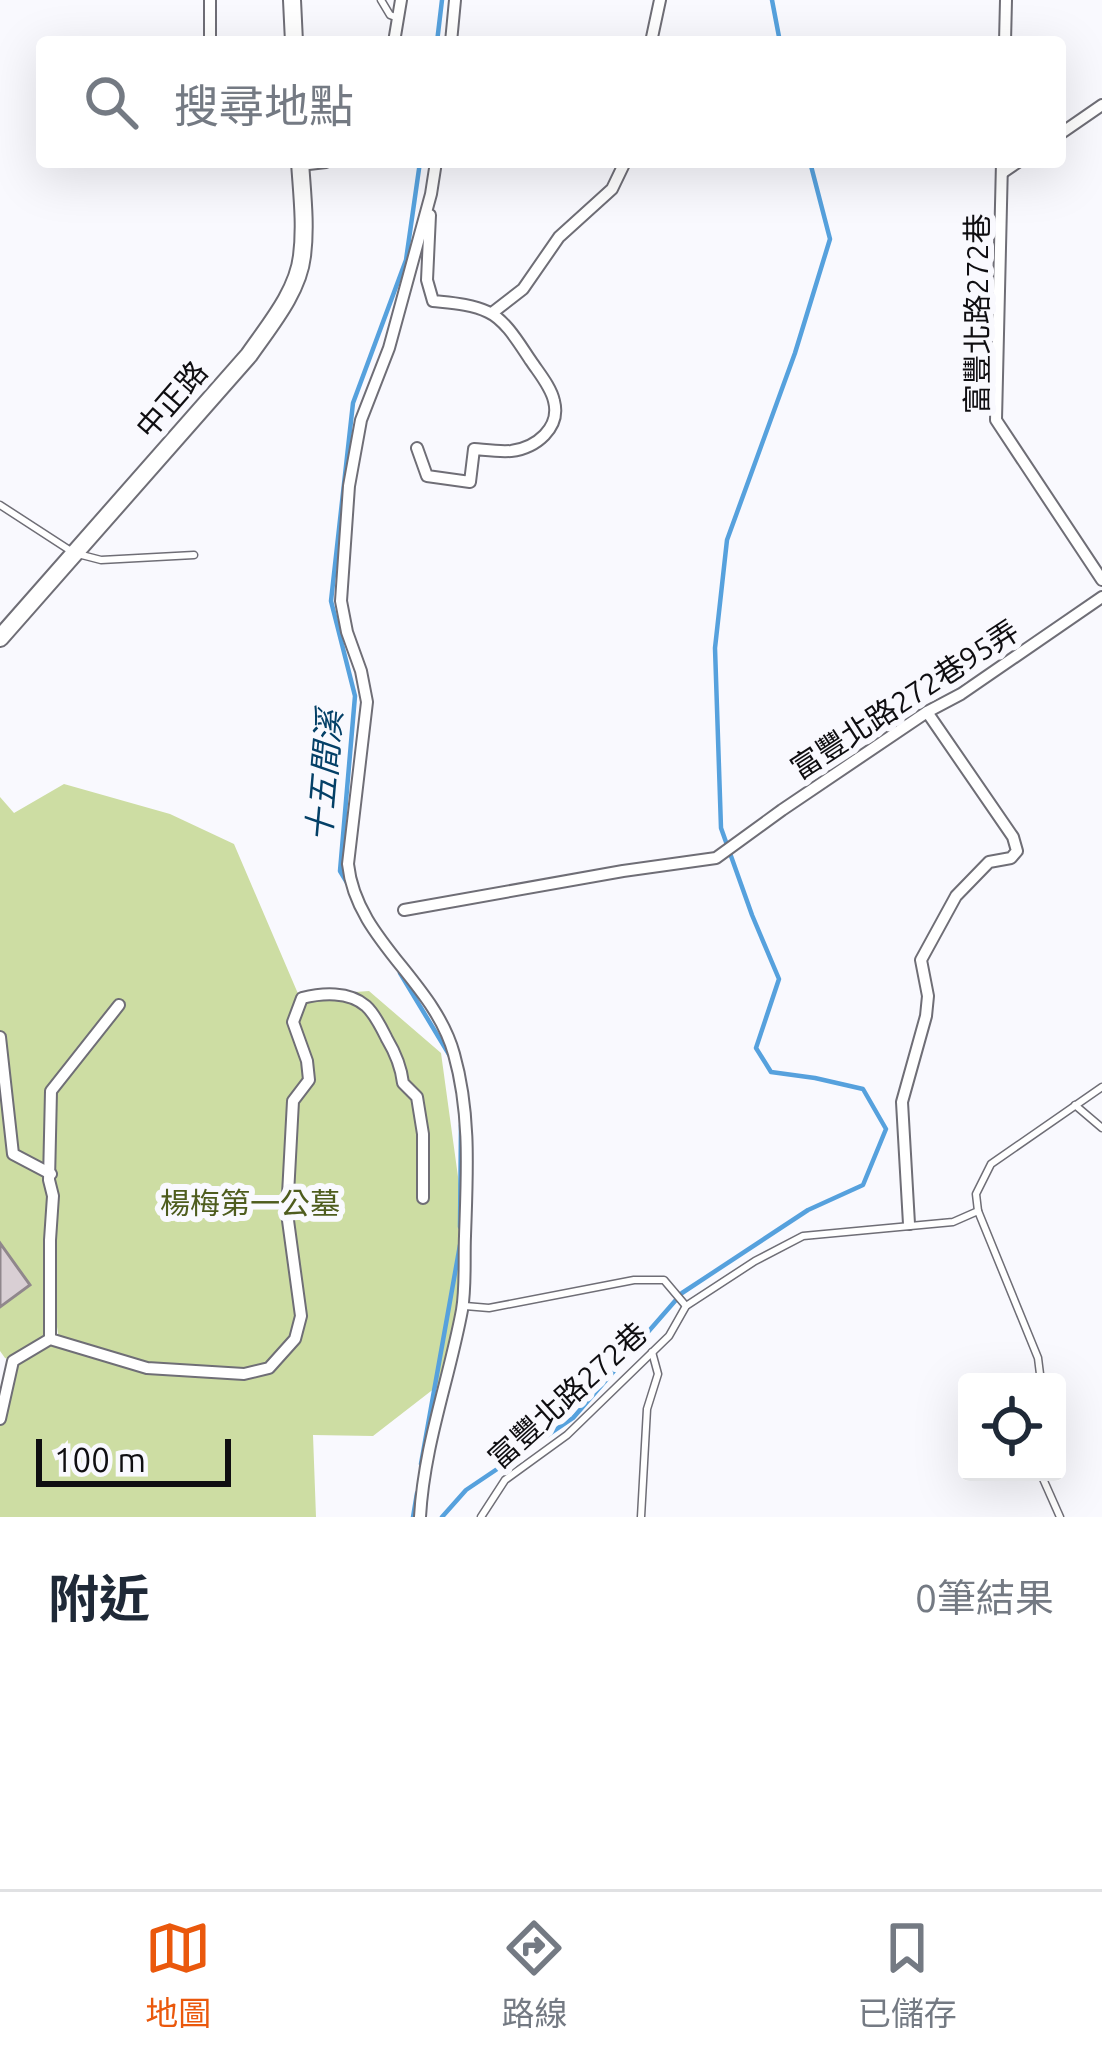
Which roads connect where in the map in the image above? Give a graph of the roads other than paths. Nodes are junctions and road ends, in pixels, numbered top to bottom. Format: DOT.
graph roads {
  1 [pos="210,0"];
  2 [pos="292,0"];
  3 [pos="381,0"];
  4 [pos="401,0"];
  5 [pos="455,0"];
  6 [pos="660,0"];
  7 [pos="1006,0"];
  8 [pos="398,18"];
  9 [pos="210,36"];
  10 [pos="294,36"];
  11 [pos="395,36"];
  12 [pos="452,36"];
  13 [pos="652,36"];
  14 [pos="1005,36"];
  15 [pos="1102,105"];
  16 [pos="1066,130"];
  17 [pos="300,168"];
  18 [pos="435,168"];
  19 [pos="623,168"];
  20 [pos="1002,168"];
  21 [pos="431,194"];
  22 [pos="493,313"];
  23 [pos="417,448"];
  24 [pos="0,505"];
  25 [pos="74,553"];
  26 [pos="194,555"];
  27 [pos="1102,580"];
  28 [pos="1102,596"];
  29 [pos="0,638"];
  30 [pos="927,712"];
  31 [pos="404,910"];
  32 [pos="119,1005"];
  33 [pos="0,1037"];
  34 [pos="1102,1087"];
  35 [pos="1075,1105"];
  36 [pos="1102,1128"];
  37 [pos="51,1174"];
  38 [pos="423,1198"];
  39 [pos="978,1211"];
  40 [pos="910,1224"];
  41 [pos="685,1305"];
  42 [pos="463,1306"];
  43 [pos="50,1339"];
  44 [pos="652,1352"];
  45 [pos="1040,1373"];
  46 [pos="0,1420"];
  47 [pos="1044,1481"];
  48 [pos="420,1517"];
  49 [pos="481,1517"];
  50 [pos="641,1517"];
  51 [pos="1060,1517"];
  1 -- 9 [label="street"];
  2 -- 10 [label="street"];
  3 -- 8 [label="lane"];
  4 -- 8 [label="street"];
  5 -- 12 [label="street"];
  6 -- 13 [label="street"];
  7 -- 14 [label="street"];
  8 -- 11 [label="street"];
  15 -- 16 [label="street"];
  17 -- 25 [label="street, 中正路"];
  18 -- 21 [label="street"];
  19 -- 22 [label="street"];
  20 -- 27 [label="street, 富豐北路272巷"];
  21 -- 22 [label="street"];
  21 -- 42 [label="street"];
  22 -- 23 [label="street"];
  24 -- 25 [label="lane"];
  25 -- 26 [label="lane"];
  25 -- 29 [label="street, 中正路"];
  28 -- 30 [label="street, 富豐北路272巷95弄"];
  30 -- 31 [label="street, 富豐北路272巷95弄"];
  30 -- 40 [label="street"];
  32 -- 37 [label="street"];
  33 -- 37 [label="street"];
  34 -- 35 [label="lane"];
  35 -- 36 [label="lane"];
  35 -- 39 [label="lane"];
  37 -- 43 [label="street"];
  38 -- 43 [label="street"];
  39 -- 40 [label="lane, 富豐北路272巷"];
  39 -- 45 [label="lane"];
  40 -- 41 [label="lane, 富豐北路272巷"];
  41 -- 42 [label="lane"];
  41 -- 44 [label="lane, 富豐北路272巷"];
  42 -- 48 [label="street"];
  43 -- 46 [label="street"];
  44 -- 49 [label="lane, 富豐北路272巷"];
  44 -- 50 [label="lane"];
  47 -- 51 [label="lane"];
}
